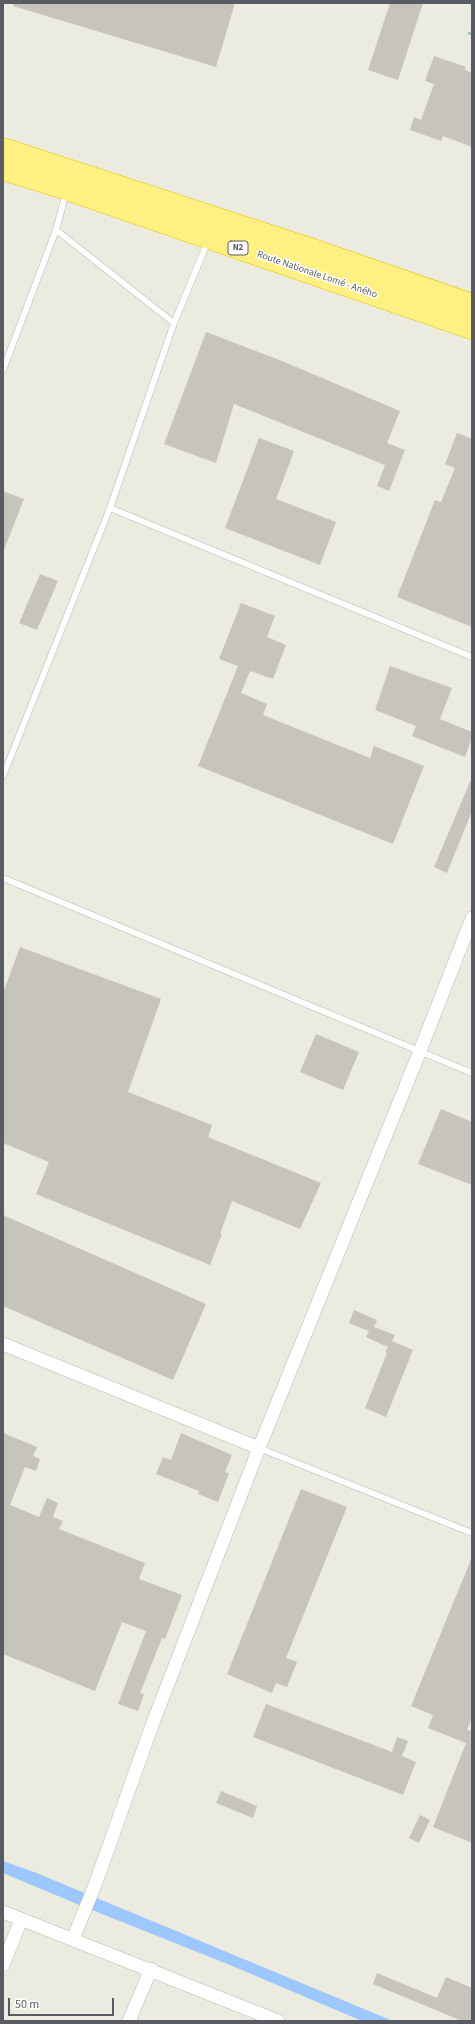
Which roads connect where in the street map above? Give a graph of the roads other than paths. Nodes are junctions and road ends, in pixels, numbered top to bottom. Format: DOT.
graph roads {
  1 [pos="3,149"];
  2 [pos="3,169"];
  3 [pos="67,189"];
  4 [pos="56,230"];
  5 [pos="210,238"];
  6 [pos="472,305"];
  7 [pos="174,323"];
  8 [pos="472,328"];
  9 [pos="3,370"];
  10 [pos="110,508"];
  11 [pos="472,657"];
  12 [pos="3,776"];
  13 [pos="3,878"];
  14 [pos="472,918"];
  15 [pos="470,931"];
  16 [pos="420,1052"];
  17 [pos="472,1072"];
  18 [pos="3,1344"];
  19 [pos="259,1448"];
  20 [pos="472,1533"];
  21 [pos="3,1912"];
  22 [pos="21,1920"];
  23 [pos="73,1940"];
  24 [pos="3,1965"];
  25 [pos="151,1969"];
  26 [pos="129,2021"];
  27 [pos="278,2021"];
  1 -- 6 [label="highway, N2"];
  2 -- 3 [label="highway, Route Nationale Lomé - Aného / N2"];
  3 -- 4 [label="lane"];
  3 -- 5 [label="highway, Route Nationale Lomé - Aného / N2"];
  4 -- 7 [label="lane"];
  4 -- 9 [label="lane"];
  5 -- 7 [label="lane"];
  5 -- 8 [label="highway, Route Nationale Lomé - Aného / N2"];
  7 -- 10 [label="lane"];
  10 -- 11 [label="lane"];
  10 -- 12 [label="lane"];
  13 -- 16 [label="lane"];
  14 -- 15 [label="street"];
  15 -- 16 [label="street"];
  16 -- 17 [label="lane"];
  16 -- 19 [label="street"];
  18 -- 19 [label="street"];
  19 -- 20 [label="lane"];
  19 -- 23 [label="street"];
  21 -- 22 [label="street"];
  22 -- 23 [label="street"];
  22 -- 24 [label="street"];
  23 -- 25 [label="street"];
  25 -- 26 [label="street"];
  25 -- 27 [label="street"];
}
